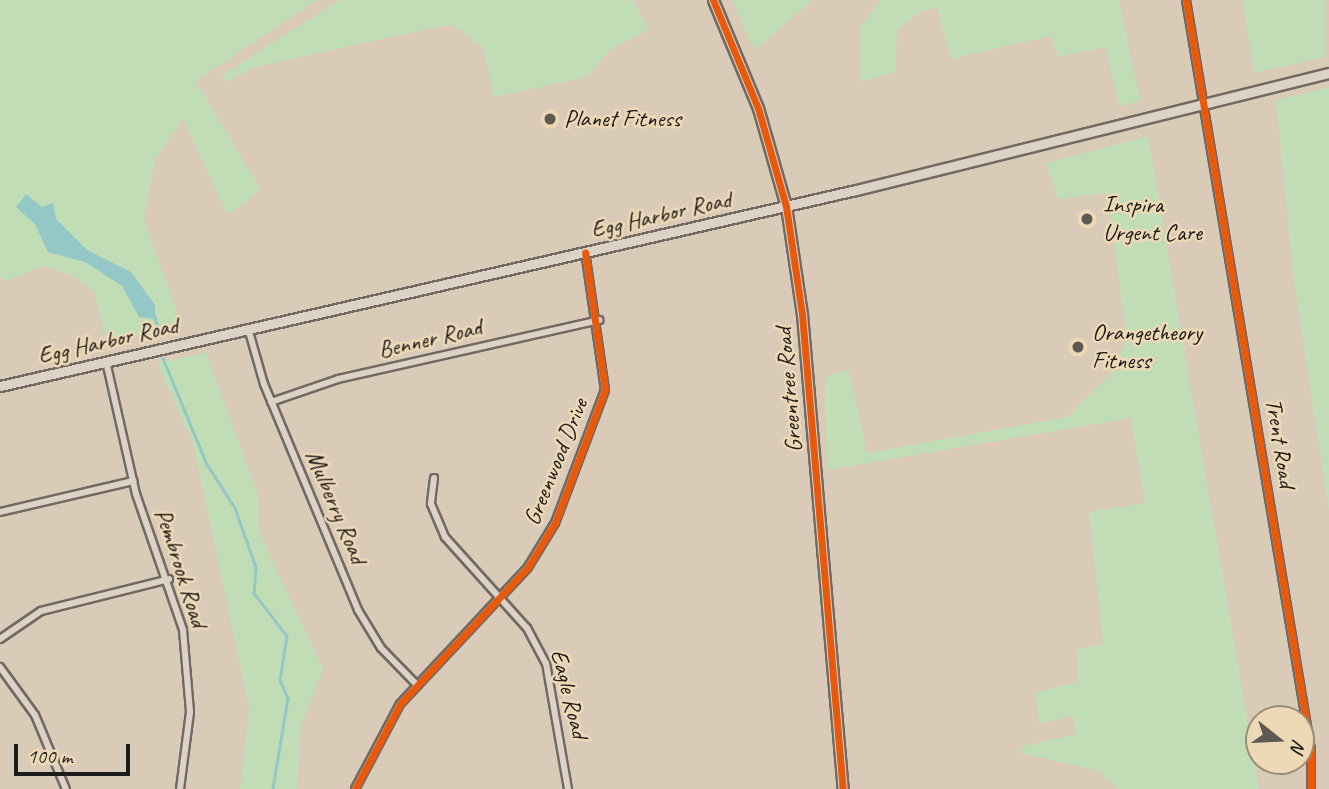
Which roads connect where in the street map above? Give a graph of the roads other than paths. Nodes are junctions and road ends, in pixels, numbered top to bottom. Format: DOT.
graph roads {
  1 [pos="713,0"];
  2 [pos="1186,0"];
  3 [pos="1329,73"];
  4 [pos="1205,104"];
  5 [pos="786,206"];
  6 [pos="585,252"];
  7 [pos="598,320"];
  8 [pos="248,328"];
  9 [pos="106,361"];
  10 [pos="0,386"];
  11 [pos="271,402"];
  12 [pos="434,478"];
  13 [pos="133,481"];
  14 [pos="0,512"];
  15 [pos="169,579"];
  16 [pos="498,598"];
  17 [pos="0,639"];
  18 [pos="0,667"];
  19 [pos="417,685"];
  20 [pos="66,789"];
  21 [pos="180,789"];
  22 [pos="355,789"];
  23 [pos="568,789"];
  24 [pos="843,789"];
  25 [pos="1311,789"];
  1 -- 5 [label="main road, Greentree Road"];
  2 -- 4 [label="street, Trent Road"];
  3 -- 4 [label="main road, Egg Harbor Road"];
  4 -- 5 [label="main road, Egg Harbor Road"];
  4 -- 25 [label="street, Trent Road"];
  5 -- 6 [label="main road, Egg Harbor Road"];
  5 -- 24 [label="main road, Greentree Road"];
  6 -- 7 [label="street, Greenwood Drive"];
  6 -- 8 [label="main road, Egg Harbor Road"];
  7 -- 11 [label="street, Benner Road"];
  7 -- 16 [label="street, Greenwood Drive"];
  8 -- 9 [label="main road, Egg Harbor Road"];
  8 -- 11 [label="street, Mulberry Road"];
  9 -- 10 [label="main road, Egg Harbor Road"];
  9 -- 13 [label="street, Pembrook Road"];
  11 -- 19 [label="street, Mulberry Road"];
  12 -- 16 [label="street, Eagle Road"];
  13 -- 14 [label="street"];
  13 -- 15 [label="street, Pembrook Road"];
  15 -- 17 [label="street"];
  15 -- 21 [label="street, Pembrook Road"];
  16 -- 19 [label="street, Greenwood Drive"];
  16 -- 23 [label="street, Eagle Road"];
  18 -- 20 [label="street"];
  19 -- 22 [label="street, Greenwood Drive"];
}
